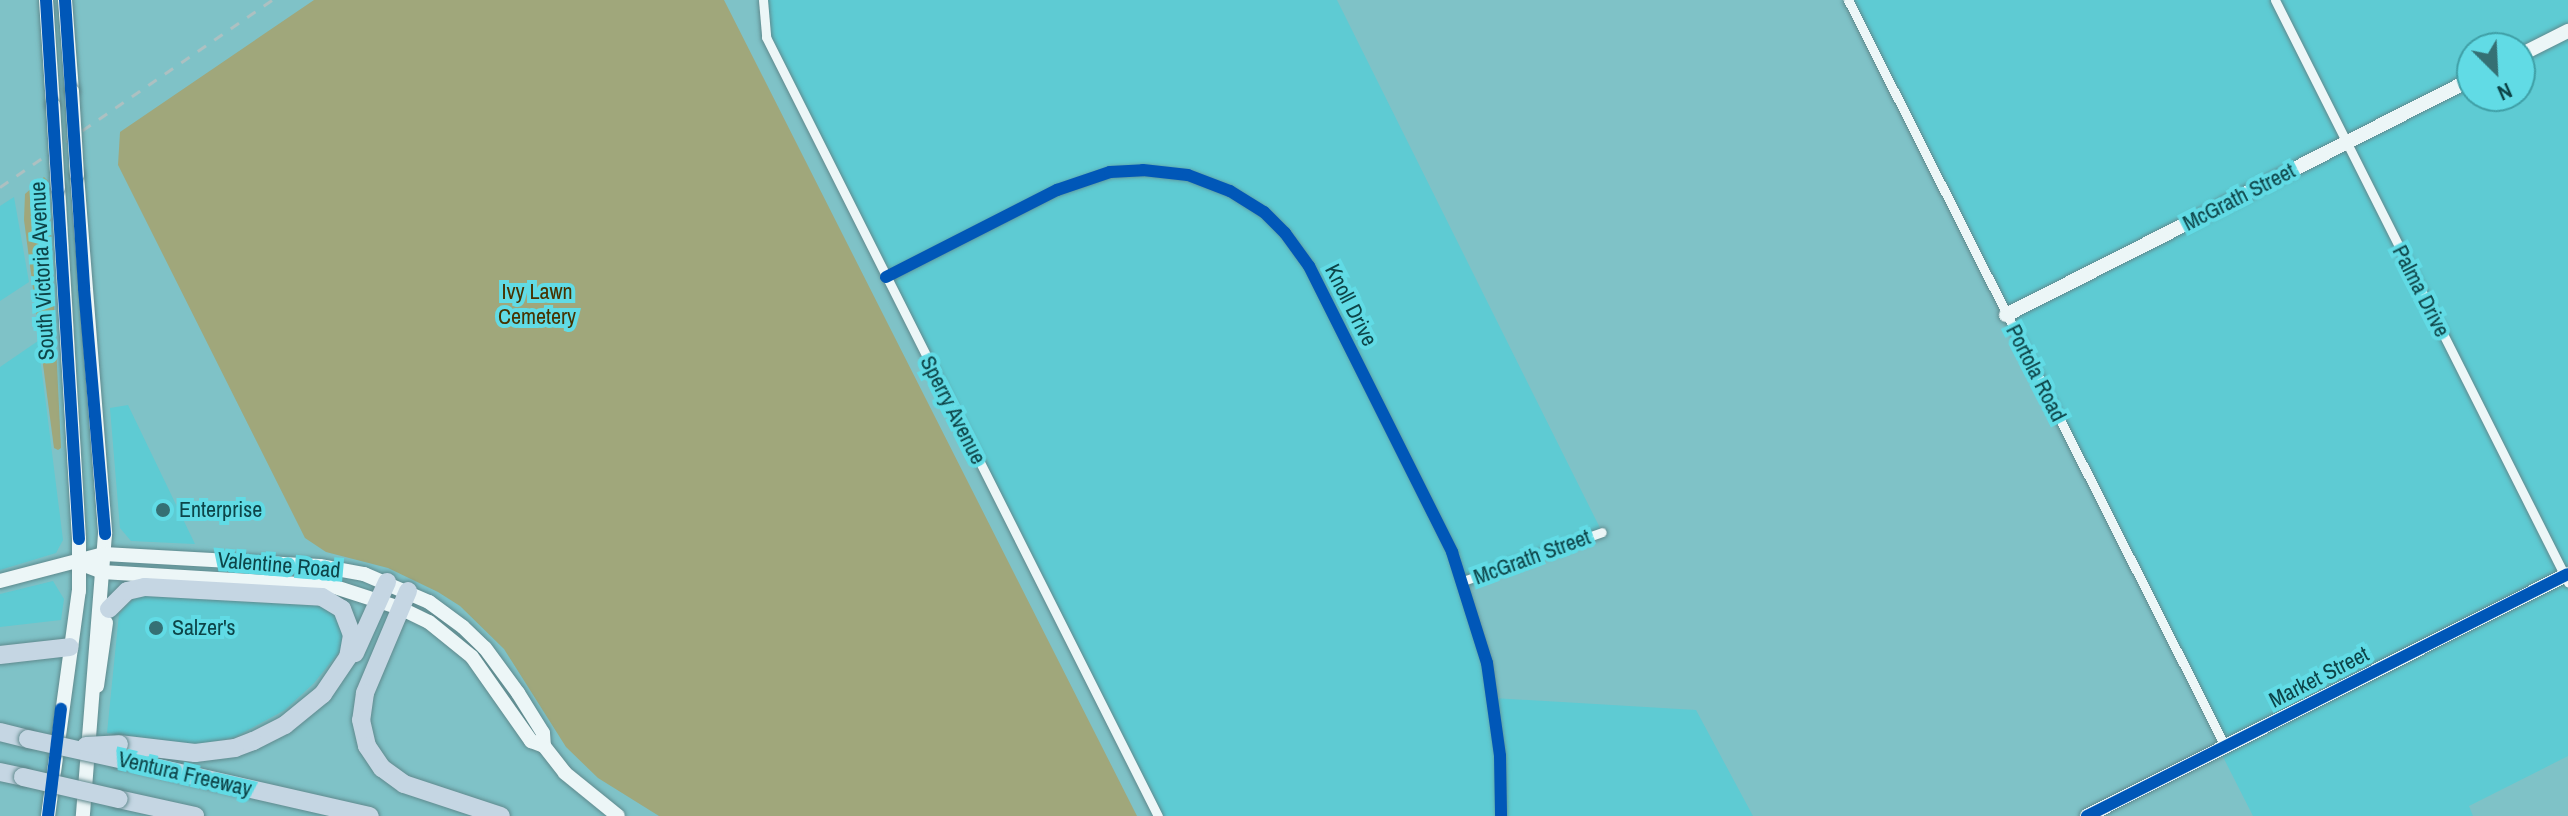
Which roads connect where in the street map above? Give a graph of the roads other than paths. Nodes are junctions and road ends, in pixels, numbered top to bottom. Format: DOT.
graph roads {
  1 [pos="46,0"];
  2 [pos="65,0"];
  3 [pos="763,0"];
  4 [pos="1848,0"];
  5 [pos="2275,0"];
  6 [pos="2568,31"];
  7 [pos="2536,47"];
  8 [pos="2456,87"];
  9 [pos="2347,142"];
  10 [pos="886,277"];
  11 [pos="2006,315"];
  12 [pos="1602,532"];
  13 [pos="104,554"];
  14 [pos="79,563"];
  15 [pos="302,565"];
  16 [pos="102,572"];
  17 [pos="170,575"];
  18 [pos="2567,577"];
  19 [pos="231,579"];
  20 [pos="0,581"];
  21 [pos="1463,581"];
  22 [pos="384,590"];
  23 [pos="404,599"];
  24 [pos="109,609"];
  25 [pos="70,647"];
  26 [pos="0,655"];
  27 [pos="342,667"];
  28 [pos="90,713"];
  29 [pos="0,732"];
  30 [pos="2225,746"];
  31 [pos="119,752"];
  32 [pos="0,772"];
  33 [pos="48,816"];
  34 [pos="83,816"];
  35 [pos="195,816"];
  36 [pos="370,816"];
  37 [pos="501,816"];
  38 [pos="618,816"];
  39 [pos="1158,816"];
  40 [pos="1501,816"];
  41 [pos="2087,816"];
  1 -- 14 [label="main road, South Victoria Avenue, bridge"];
  2 -- 13 [label="main road, South Victoria Avenue, bridge"];
  3 -- 10 [label="street, Sperry Avenue"];
  4 -- 11 [label="street, Portola Road"];
  5 -- 9 [label="street, Palma Drive"];
  6 -- 7 [label="main road"];
  8 -- 9 [label="main road, McGrath Street"];
  9 -- 11 [label="main road, McGrath Street"];
  9 -- 18 [label="street, Palma Drive"];
  10 -- 21 [label="street, Knoll Drive"];
  10 -- 39 [label="street, Sperry Avenue"];
  11 -- 30 [label="street, Portola Road"];
  12 -- 21 [label="street, McGrath Street"];
  13 -- 14 [label="main road, Valentine Road"];
  13 -- 15 [label="main road, Valentine Road"];
  13 -- 16 [label="main road, South Victoria Avenue"];
  14 -- 16 [label="main road, Valentine Road"];
  14 -- 20 [label="main road, Valentine Road"];
  14 -- 25 [label="main road, South Victoria Avenue"];
  15 -- 19 [label="main road"];
  15 -- 22 [label="main road, Valentine Road"];
  16 -- 17 [label="main road, Valentine Road"];
  16 -- 28 [label="main road, South Victoria Avenue"];
  17 -- 19 [label="main road, Valentine Road"];
  17 -- 24 [label="main road"];
  18 -- 30 [label="main road, Market Street"];
  19 -- 22 [label="main road, Valentine Road"];
  21 -- 40 [label="street, Knoll Drive"];
  22 -- 23 [label="main road, Valentine Road"];
  22 -- 27 [label="highway"];
  23 -- 37 [label="highway"];
  23 -- 38 [label="main road, Valentine Road"];
  24 -- 27 [label="highway"];
  24 -- 28 [label="main road"];
  25 -- 26 [label="highway"];
  25 -- 33 [label="main road, South Victoria Avenue"];
  27 -- 31 [label="highway"];
  28 -- 34 [label="main road, South Victoria Avenue"];
  29 -- 31 [label="highway, bridge"];
  30 -- 41 [label="main road, Market Street"];
  31 -- 36 [label="highway, Ventura Freeway"];
  32 -- 35 [label="highway, Ventura Freeway, bridge"];
}
